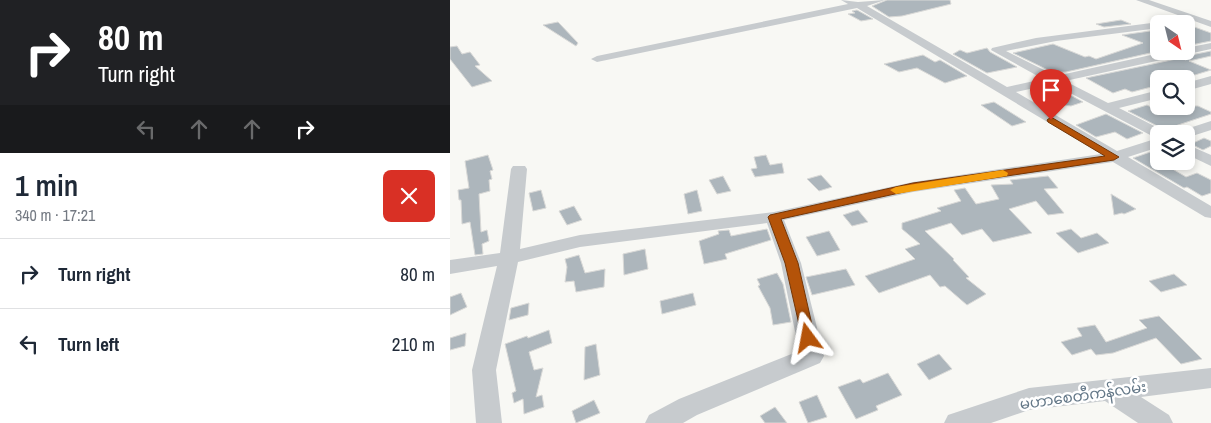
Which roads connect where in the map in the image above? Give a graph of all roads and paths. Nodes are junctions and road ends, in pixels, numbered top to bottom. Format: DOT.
graph roads {
  1 [pos="881,0"];
  2 [pos="1140,0"];
  3 [pos="1180,1"];
  4 [pos="850,3"];
  5 [pos="1156,5"];
  6 [pos="1184,15"];
  7 [pos="1211,16"];
  8 [pos="1195,19"];
  9 [pos="1211,24"];
  10 [pos="1150,26"];
  11 [pos="1211,46"];
  12 [pos="1195,49"];
  13 [pos="597,59"];
  14 [pos="1150,59"];
  15 [pos="1056,79"];
  16 [pos="1211,80"];
  17 [pos="1195,84"];
  18 [pos="1004,92"];
  19 [pos="1150,96"];
  20 [pos="1107,106"];
  21 [pos="1211,125"];
  22 [pos="1150,129"];
  23 [pos="1195,131"];
  24 [pos="1150,145"];
  25 [pos="1195,153"];
  26 [pos="1114,157"];
  27 [pos="1211,161"];
  28 [pos="519,169"];
  29 [pos="1211,213"];
  30 [pos="774,217"];
  31 [pos="509,258"];
  32 [pos="450,267"];
  33 [pos="1211,378"];
  34 [pos="1109,390"];
  35 [pos="489,423"];
  36 [pos="658,423"];
  37 [pos="957,423"];
  38 [pos="1160,423"];
  1 -- 4 [label="street"];
  2 -- 5 [label="street"];
  3 -- 5 [label="street"];
  4 -- 13 [label="street"];
  4 -- 18 [label="street"];
  5 -- 6 [label="street"];
  7 -- 8 [label="street"];
  8 -- 9 [label="street"];
  10 -- 15 [label="street"];
  11 -- 12 [label="street"];
  14 -- 15 [label="street"];
  15 -- 18 [label="street"];
  15 -- 20 [label="street"];
  16 -- 17 [label="street"];
  18 -- 26 [label="street"];
  19 -- 20 [label="street"];
  20 -- 22 [label="street"];
  21 -- 23 [label="street"];
  24 -- 26 [label="street"];
  25 -- 27 [label="street"];
  26 -- 29 [label="street"];
  26 -- 30 [label="street"];
  28 -- 31 [label="street"];
  30 -- 31 [label="street"];
  30 -- 36 [label="street"];
  31 -- 32 [label="street"];
  31 -- 35 [label="street"];
  33 -- 34 [label="street, မဟာစေတီကန်လမ်း"];
  34 -- 37 [label="street, မဟာစေတီကန်လမ်း"];
  34 -- 38 [label="street"];
}
